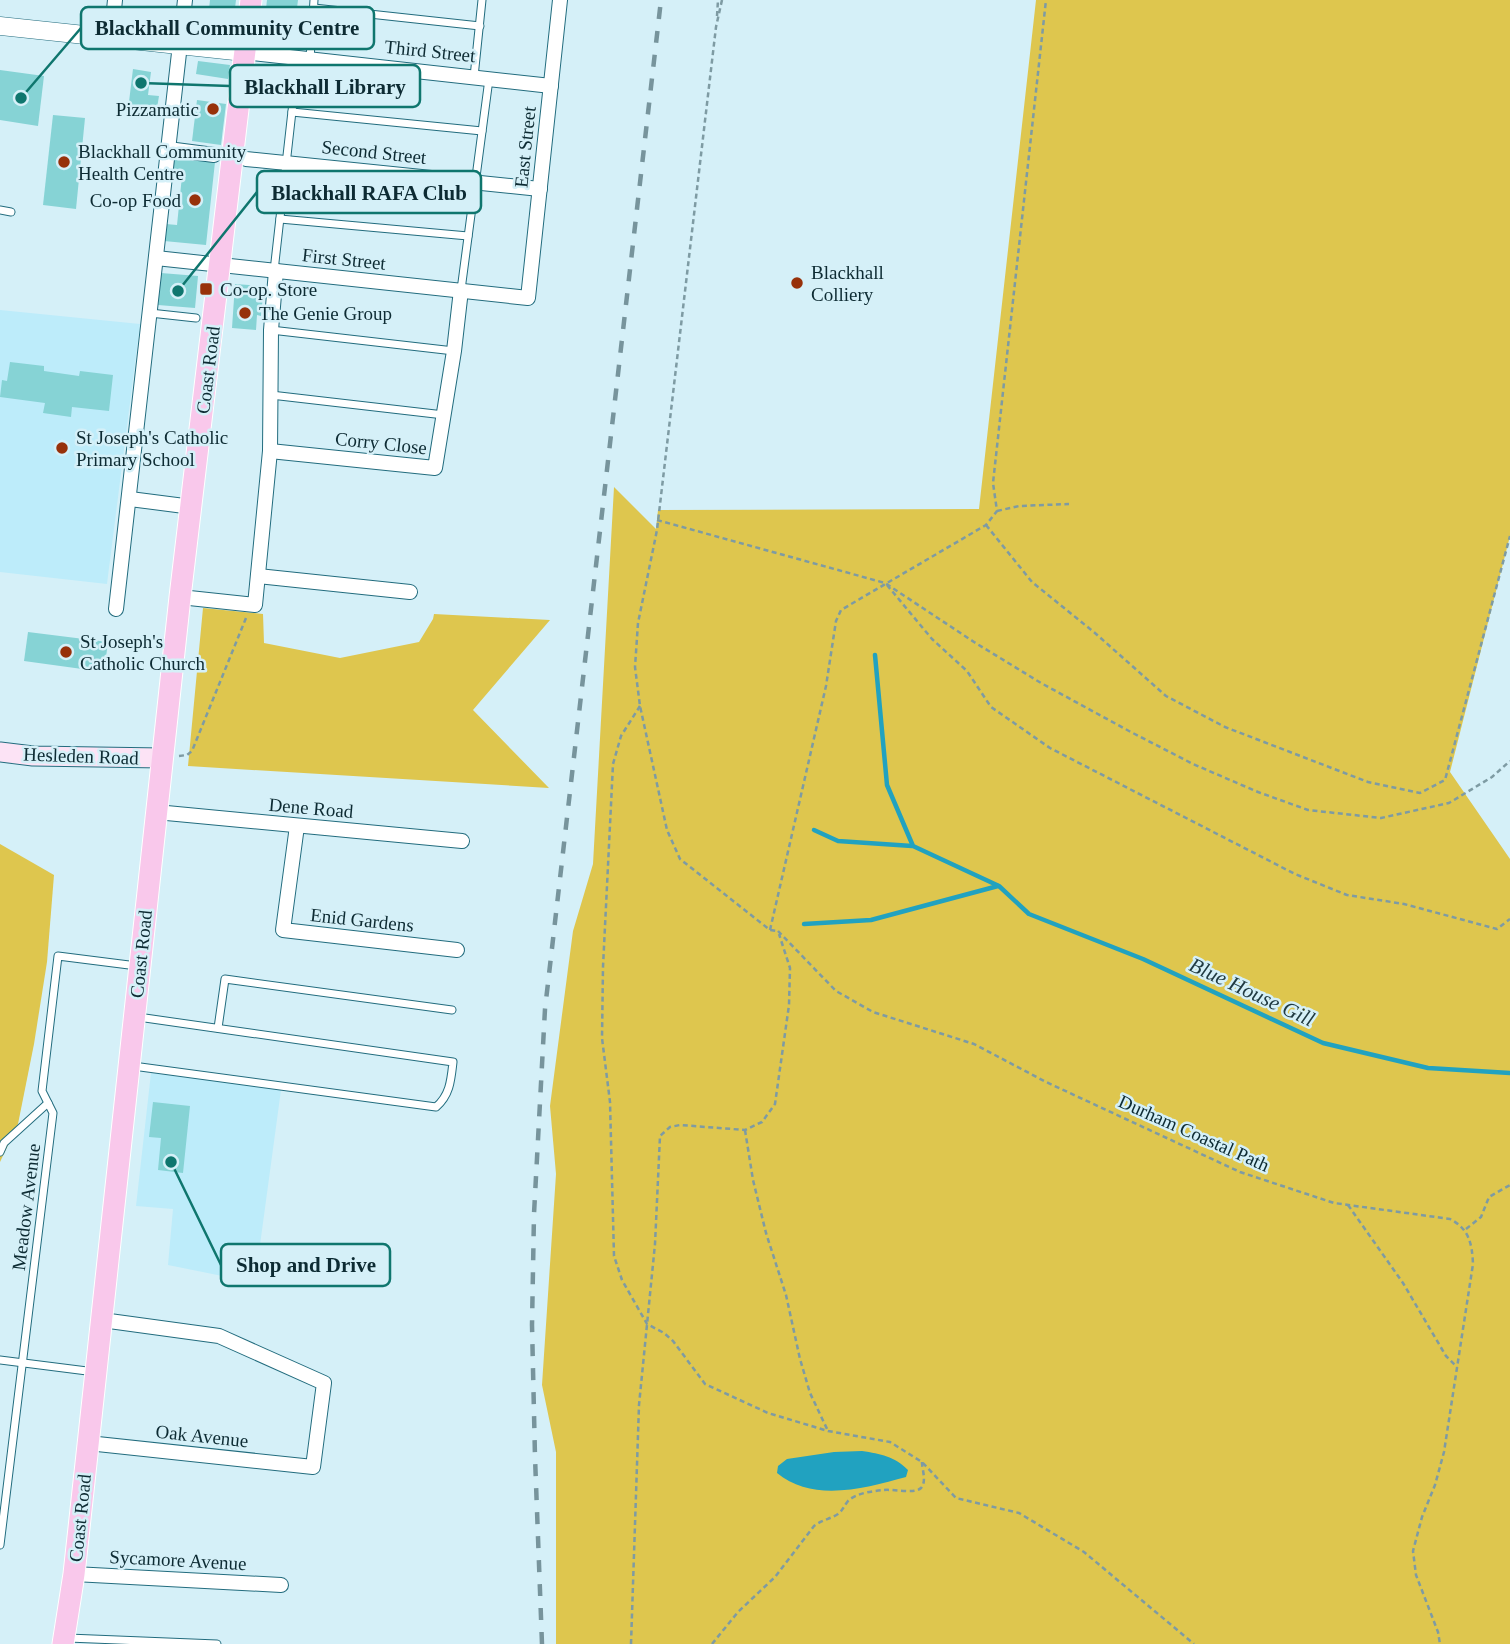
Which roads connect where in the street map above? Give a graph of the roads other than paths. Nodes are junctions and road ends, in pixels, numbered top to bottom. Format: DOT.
graph roads {
  1 [pos="115,0"];
  2 [pos="185,0"];
  3 [pos="251,0"];
  4 [pos="482,0"];
  5 [pos="560,0"];
  6 [pos="314,4"];
  7 [pos="0,26"];
  8 [pos="480,26"];
  9 [pos="111,39"];
  10 [pos="180,45"];
  11 [pos="244,52"];
  12 [pos="304,58"];
  13 [pos="482,78"];
  14 [pos="551,86"];
  15 [pos="292,112"];
  16 [pos="482,131"];
  17 [pos="168,149"];
  18 [pos="214,155"];
  19 [pos="246,159"];
  20 [pos="286,163"];
  21 [pos="475,182"];
  22 [pos="540,188"];
  23 [pos="0,210"];
  24 [pos="11,212"];
  25 [pos="280,219"];
  26 [pos="468,236"];
  27 [pos="156,258"];
  28 [pos="221,265"];
  29 [pos="275,271"];
  30 [pos="461,290"];
  31 [pos="528,298"];
  32 [pos="150,313"];
  33 [pos="196,318"];
  34 [pos="271,330"];
  35 [pos="454,351"];
  36 [pos="271,395"];
  37 [pos="443,415"];
  38 [pos="270,451"];
  39 [pos="130,499"];
  40 [pos="191,507"];
  41 [pos="258,576"];
  42 [pos="410,592"];
  43 [pos="180,597"];
  44 [pos="116,609"];
  45 [pos="0,752"];
  46 [pos="162,758"];
  47 [pos="156,812"];
  48 [pos="297,826"];
  49 [pos="463,841"];
  50 [pos="457,950"];
  51 [pos="140,967"];
  52 [pos="452,1010"];
  53 [pos="134,1017"];
  54 [pos="218,1028"];
  55 [pos="129,1066"];
  56 [pos="48,1103"];
  57 [pos="2,1142"];
  58 [pos="0,1152"];
  59 [pos="102,1320"];
  60 [pos="0,1360"];
  61 [pos="24,1363"];
  62 [pos="96,1372"];
  63 [pos="88,1443"];
  64 [pos="0,1545"];
  65 [pos="74,1574"];
  66 [pos="281,1585"];
  67 [pos="64,1641"];
  68 [pos="217,1644"];
  1 -- 9 [label="street"];
  2 -- 10 [label="street"];
  3 -- 11 [label="main road, Coast Road"];
  4 -- 8 [label="lane"];
  5 -- 14 [label="street, East Street"];
  6 -- 8 [label="lane"];
  6 -- 12 [label="lane"];
  7 -- 9 [label="street, Third Street"];
  8 -- 13 [label="lane"];
  9 -- 10 [label="street, Third Street"];
  10 -- 11 [label="street, Third Street"];
  10 -- 17 [label="street"];
  11 -- 12 [label="street, Third Street"];
  11 -- 28 [label="main road, Coast Road"];
  12 -- 13 [label="street, Third Street"];
  12 -- 15 [label="lane"];
  13 -- 14 [label="street, Third Street"];
  13 -- 16 [label="lane"];
  14 -- 22 [label="street, East Street"];
  15 -- 16 [label="lane"];
  15 -- 20 [label="lane"];
  16 -- 21 [label="lane"];
  17 -- 18 [label="street"];
  17 -- 27 [label="street"];
  19 -- 20 [label="street, Second Street"];
  20 -- 21 [label="street, Second Street"];
  20 -- 25 [label="lane"];
  21 -- 22 [label="street, Second Street"];
  21 -- 26 [label="lane"];
  22 -- 31 [label="street, East Street"];
  23 -- 24 [label="lane"];
  25 -- 26 [label="lane"];
  25 -- 29 [label="lane"];
  26 -- 30 [label="lane"];
  27 -- 28 [label="street, First Street"];
  27 -- 32 [label="street"];
  28 -- 29 [label="street, First Street"];
  28 -- 40 [label="main road, Coast Road"];
  29 -- 30 [label="street, First Street"];
  29 -- 34 [label="street"];
  30 -- 31 [label="street, First Street"];
  30 -- 35 [label="street, Corry Close"];
  32 -- 33 [label="lane"];
  32 -- 39 [label="street"];
  34 -- 35 [label="lane"];
  34 -- 36 [label="street"];
  35 -- 37 [label="street, Corry Close"];
  36 -- 37 [label="lane"];
  36 -- 38 [label="street"];
  37 -- 38 [label="street, Corry Close"];
  38 -- 41 [label="street"];
  39 -- 40 [label="street"];
  39 -- 44 [label="street"];
  40 -- 43 [label="main road, Coast Road"];
  41 -- 42 [label="street"];
  41 -- 43 [label="street"];
  43 -- 46 [label="main road, Coast Road"];
  45 -- 46 [label="main road, Hesleden Road"];
  46 -- 47 [label="main road, Coast Road"];
  47 -- 48 [label="street, Dene Road"];
  47 -- 51 [label="main road, Coast Road"];
  48 -- 49 [label="street, Dene Road"];
  48 -- 50 [label="street, Enid Gardens"];
  51 -- 53 [label="main road, Coast Road"];
  51 -- 56 [label="lane, Meadow Avenue"];
  52 -- 54 [label="lane"];
  53 -- 54 [label="lane"];
  53 -- 55 [label="main road, Coast Road"];
  54 -- 55 [label="lane"];
  55 -- 59 [label="main road, Coast Road"];
  56 -- 57 [label="lane"];
  56 -- 61 [label="lane, Meadow Avenue"];
  57 -- 58 [label="lane"];
  59 -- 62 [label="main road, Coast Road"];
  59 -- 63 [label="street, Oak Avenue"];
  60 -- 61 [label="lane"];
  61 -- 62 [label="lane"];
  61 -- 64 [label="lane, Meadow Avenue"];
  62 -- 63 [label="main road, Coast Road"];
  63 -- 65 [label="main road, Coast Road"];
  65 -- 66 [label="street, Sycamore Avenue"];
  65 -- 67 [label="main road, Coast Road"];
  67 -- 68 [label="lane"];
}
